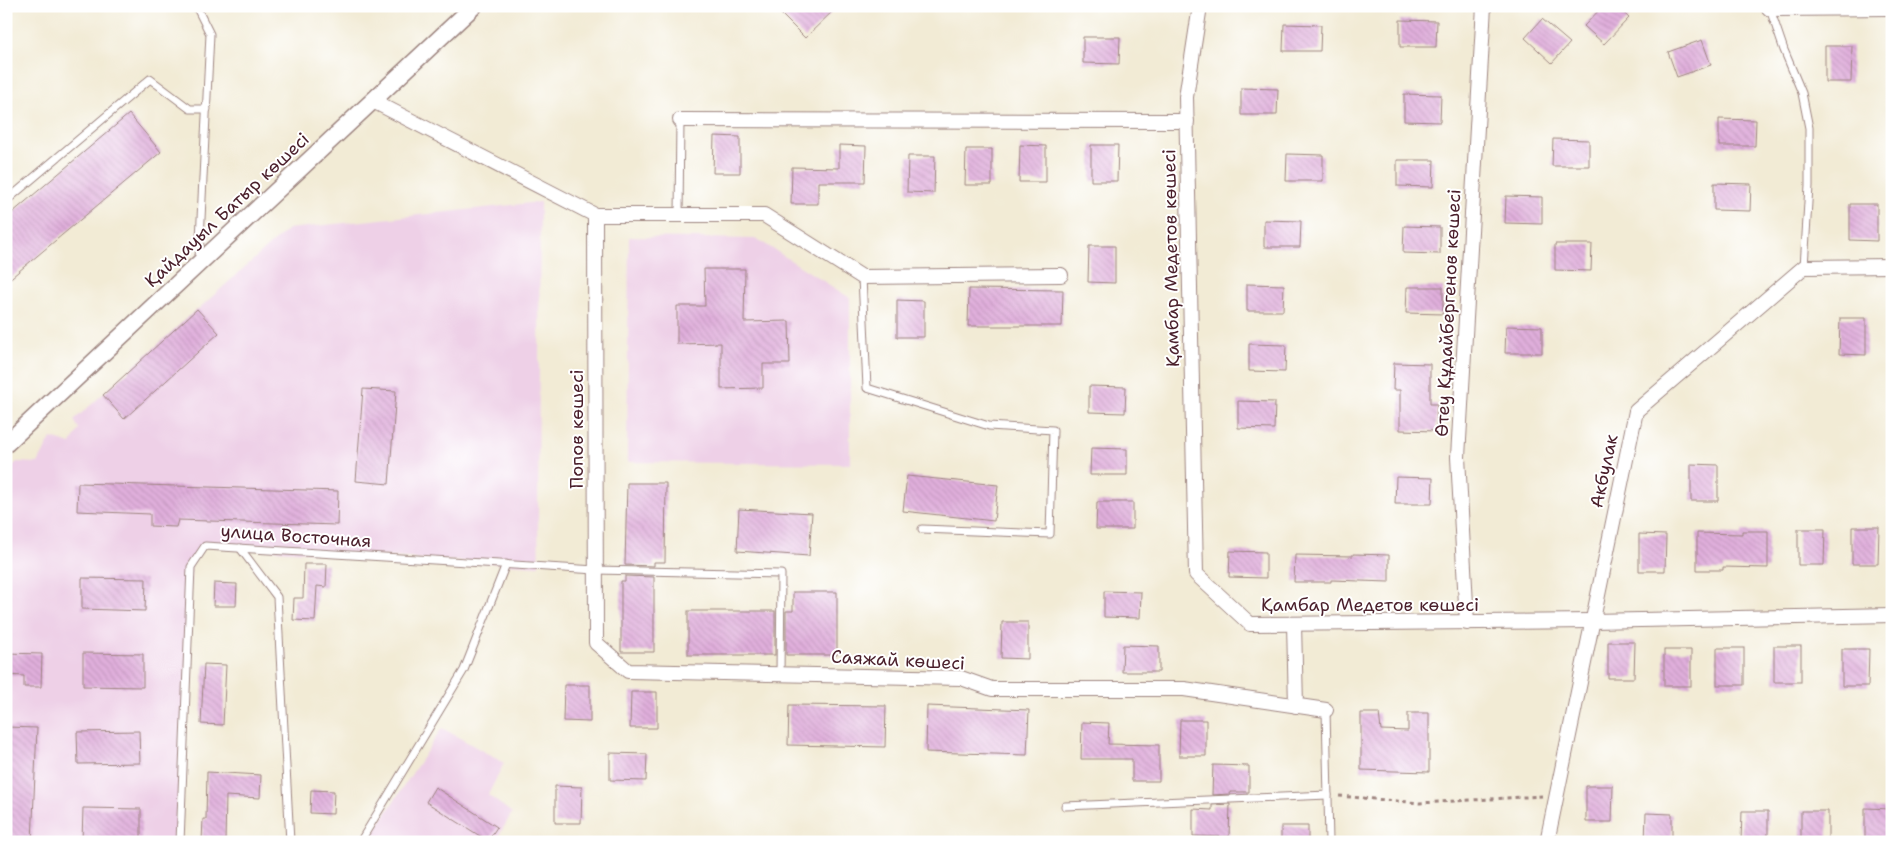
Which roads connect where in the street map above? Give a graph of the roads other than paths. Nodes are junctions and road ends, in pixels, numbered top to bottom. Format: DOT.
graph roads {
  1 [pos="196,6"];
  2 [pos="474,6"];
  3 [pos="1200,6"];
  4 [pos="1484,6"];
  5 [pos="1768,8"];
  6 [pos="1892,8"];
  7 [pos="373,101"];
  8 [pos="207,109"];
  9 [pos="680,120"];
  10 [pos="1186,121"];
  11 [pos="6,201"];
  12 [pos="595,215"];
  13 [pos="679,215"];
  14 [pos="198,264"];
  15 [pos="1892,266"];
  16 [pos="1804,267"];
  17 [pos="1061,274"];
  18 [pos="862,277"];
  19 [pos="6,444"];
  20 [pos="922,529"];
  21 [pos="240,548"];
  22 [pos="506,564"];
  23 [pos="596,570"];
  24 [pos="1892,615"];
  25 [pos="1592,621"];
  26 [pos="1467,622"];
  27 [pos="1294,624"];
  28 [pos="596,643"];
  29 [pos="780,674"];
  30 [pos="1296,706"];
  31 [pos="1326,710"];
  32 [pos="1328,795"];
  33 [pos="1066,806"];
  34 [pos="180,842"];
  35 [pos="290,842"];
  36 [pos="360,842"];
  37 [pos="1329,842"];
  38 [pos="1547,842"];
  1 -- 8 [label="lane"];
  2 -- 7 [label="street, Қайдауыл Батыр көшесі"];
  3 -- 10 [label="street, Қамбар Медетов көшесі"];
  4 -- 26 [label="street, Өтеу Құдайбергенов көшесі"];
  5 -- 6 [label="street"];
  5 -- 16 [label="lane"];
  7 -- 12 [label="street"];
  7 -- 14 [label="street, Қайдауыл Батыр көшесі"];
  8 -- 11 [label="lane"];
  8 -- 14 [label="lane"];
  9 -- 10 [label="street"];
  9 -- 13 [label="lane"];
  10 -- 27 [label="street, Қамбар Медетов көшесі"];
  12 -- 13 [label="street"];
  12 -- 23 [label="street, Попов көшесі"];
  13 -- 18 [label="street"];
  14 -- 19 [label="street, Қайдауыл Батыр көшесі"];
  15 -- 16 [label="street"];
  16 -- 25 [label="street, Акбулак"];
  17 -- 18 [label="street"];
  18 -- 20 [label="lane"];
  21 -- 22 [label="lane, улица Восточная"];
  21 -- 34 [label="lane, улица Восточная"];
  21 -- 35 [label="lane"];
  22 -- 23 [label="lane, улица Восточная"];
  22 -- 36 [label="lane"];
  23 -- 28 [label="street, Попов көшесі"];
  23 -- 29 [label="lane, улица Восточная"];
  24 -- 25 [label="street, Қамбар Медетов көшесі"];
  25 -- 26 [label="street, Қамбар Медетов көшесі"];
  25 -- 38 [label="street, Акбулак"];
  26 -- 27 [label="street, Қамбар Медетов көшесі"];
  27 -- 30 [label="street"];
  28 -- 29 [label="street, Саяжай көшесі"];
  29 -- 30 [label="street, Саяжай көшесі"];
  30 -- 31 [label="street, Саяжай көшесі"];
  31 -- 32 [label="lane"];
  32 -- 33 [label="lane"];
  32 -- 37 [label="lane"];
}
